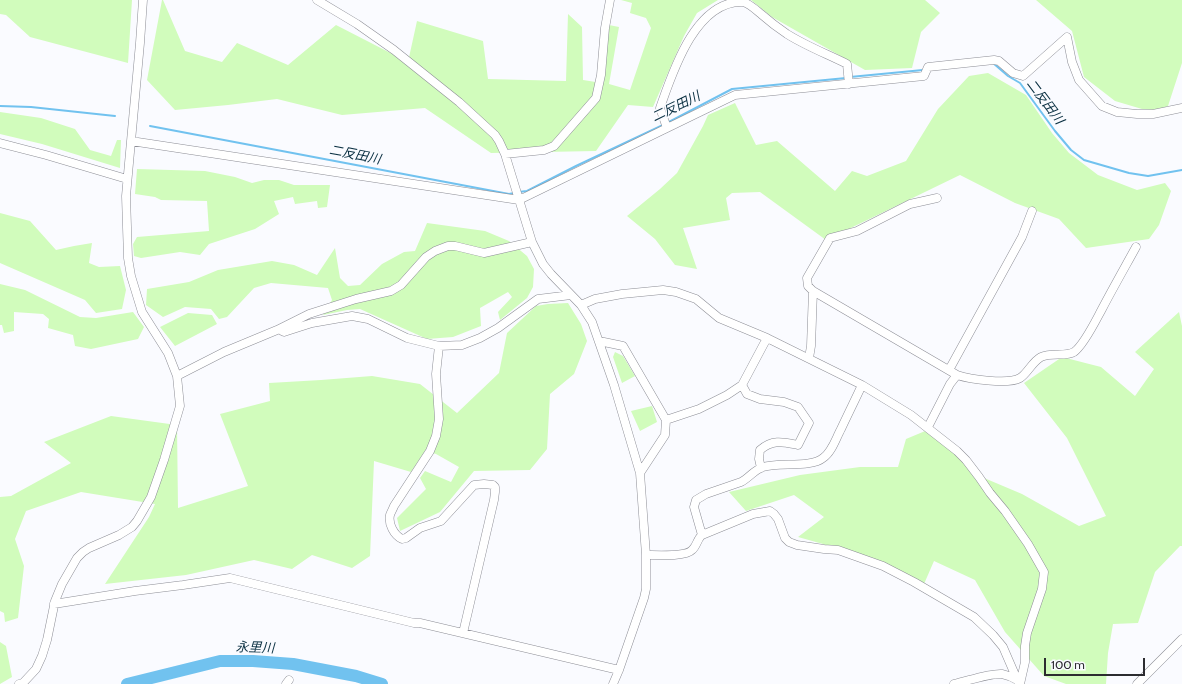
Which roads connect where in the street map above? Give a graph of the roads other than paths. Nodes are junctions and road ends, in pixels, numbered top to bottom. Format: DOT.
graph roads {
  1 [pos="143,0"];
  2 [pos="317,0"];
  3 [pos="610,0"];
  4 [pos="849,80"];
  5 [pos="1182,108"];
  6 [pos="666,125"];
  7 [pos="130,141"];
  8 [pos="0,143"];
  9 [pos="505,154"];
  10 [pos="128,179"];
  11 [pos="517,195"];
  12 [pos="937,198"];
  13 [pos="1032,211"];
  14 [pos="532,242"];
  15 [pos="1136,247"];
  16 [pos="813,291"];
  17 [pos="571,295"];
  18 [pos="581,305"];
  19 [pos="277,330"];
  20 [pos="767,338"];
  21 [pos="599,341"];
  22 [pos="439,346"];
  23 [pos="809,358"];
  24 [pos="949,370"];
  25 [pos="957,375"];
  26 [pos="177,376"];
  27 [pos="742,385"];
  28 [pos="862,385"];
  29 [pos="666,420"];
  30 [pos="928,427"];
  31 [pos="761,468"];
  32 [pos="640,472"];
  33 [pos="702,535"];
  34 [pos="646,555"];
  35 [pos="54,604"];
  36 [pos="463,633"];
  37 [pos="1182,639"];
  38 [pos="619,670"];
  39 [pos="30,675"];
  40 [pos="1019,683"];
  41 [pos="19,684"];
  42 [pos="28,684"];
  43 [pos="613,684"];
  44 [pos="954,684"];
  45 [pos="1137,684"];
  1 -- 7 [label="street"];
  2 -- 9 [label="street"];
  3 -- 9 [label="street"];
  4 -- 5 [label="street"];
  4 -- 6 [label="street"];
  4 -- 6 [label="street"];
  6 -- 11 [label="street"];
  7 -- 10 [label="street"];
  7 -- 11 [label="street"];
  8 -- 10 [label="street"];
  9 -- 11 [label="street"];
  10 -- 26 [label="street"];
  11 -- 14 [label="street"];
  12 -- 16 [label="street"];
  13 -- 24 [label="street"];
  14 -- 17 [label="street"];
  14 -- 19 [label="street"];
  15 -- 25 [label="street"];
  16 -- 23 [label="street"];
  16 -- 24 [label="street"];
  17 -- 18 [label="street"];
  17 -- 22 [label="street"];
  18 -- 20 [label="street"];
  18 -- 21 [label="street"];
  19 -- 22 [label="street"];
  19 -- 26 [label="street"];
  20 -- 23 [label="street"];
  20 -- 27 [label="street"];
  21 -- 29 [label="street"];
  21 -- 32 [label="street"];
  22 -- 36 [label="street"];
  23 -- 28 [label="street"];
  24 -- 25 [label="street"];
  25 -- 30 [label="street"];
  26 -- 35 [label="street"];
  27 -- 29 [label="street"];
  27 -- 31 [label="street"];
  28 -- 30 [label="street"];
  28 -- 31 [label="street"];
  29 -- 32 [label="street"];
  30 -- 40 [label="street"];
  31 -- 33 [label="street"];
  32 -- 34 [label="street"];
  33 -- 34 [label="street"];
  33 -- 40 [label="street"];
  34 -- 38 [label="street"];
  35 -- 36 [label="street"];
  35 -- 39 [label="street"];
  36 -- 38 [label="street"];
  37 -- 45 [label="street"];
  38 -- 43 [label="street"];
  39 -- 41 [label="street"];
  39 -- 42 [label="street"];
  40 -- 44 [label="street"];
}
